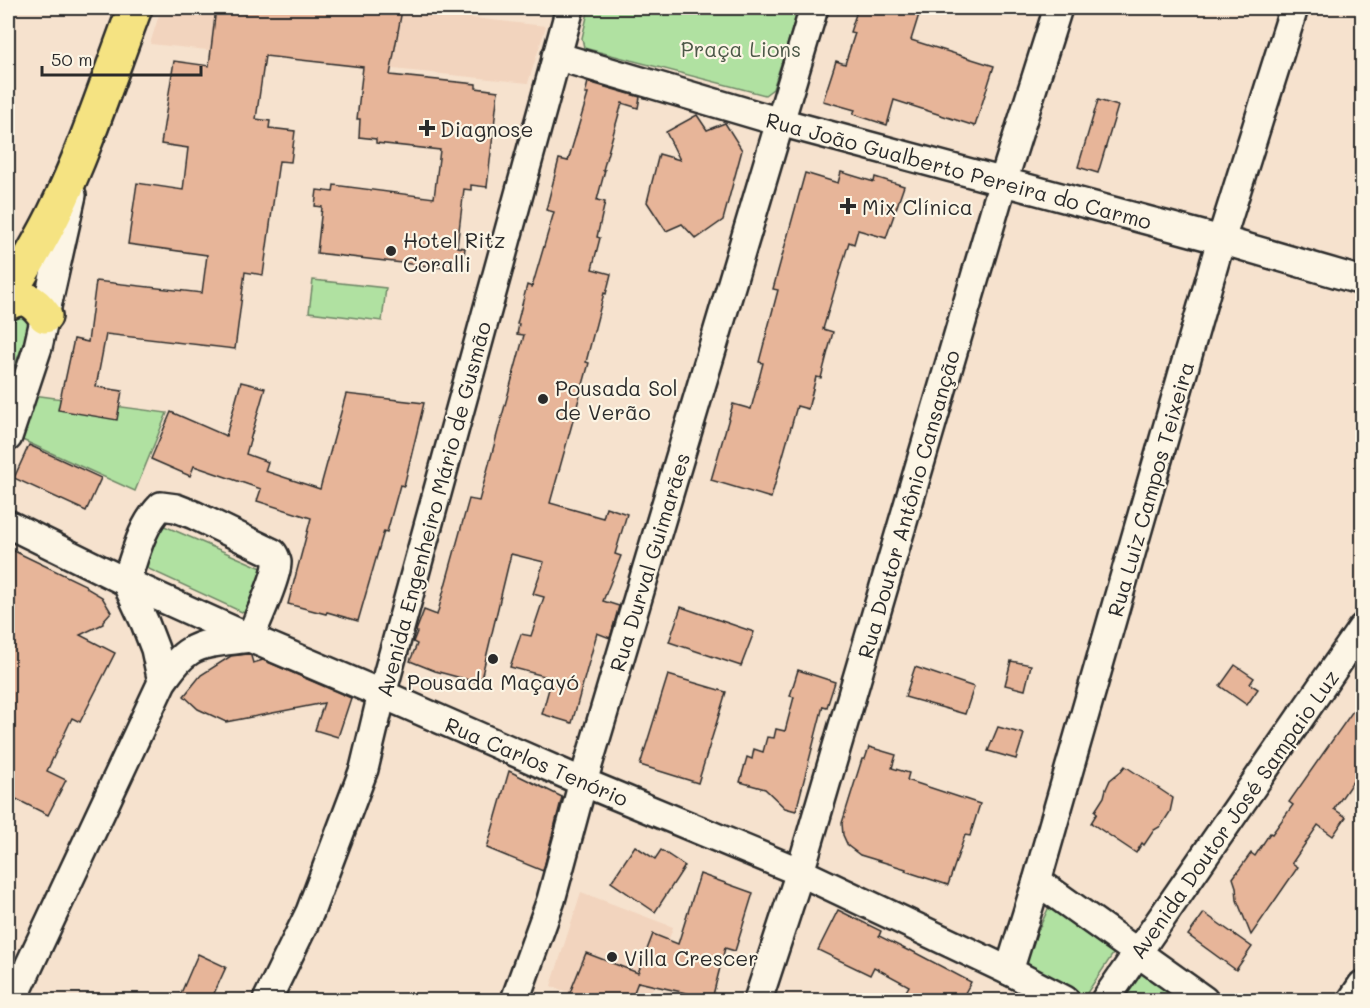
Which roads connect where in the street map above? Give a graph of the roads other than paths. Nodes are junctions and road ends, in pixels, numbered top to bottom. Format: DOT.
graph roads {
  1 [pos="135,8"];
  2 [pos="570,8"];
  3 [pos="814,8"];
  4 [pos="1058,8"];
  5 [pos="1294,8"];
  6 [pos="556,56"];
  7 [pos="780,122"];
  8 [pos="82,150"];
  9 [pos="1004,182"];
  10 [pos="1221,240"];
  11 [pos="8,265"];
  12 [pos="1362,281"];
  13 [pos="8,296"];
  14 [pos="8,303"];
  15 [pos="45,316"];
  16 [pos="8,438"];
  17 [pos="8,524"];
  18 [pos="126,582"];
  19 [pos="1362,628"];
  20 [pos="250,638"];
  21 [pos="162,682"];
  22 [pos="382,694"];
  23 [pos="583,782"];
  24 [pos="800,872"];
  25 [pos="1037,881"];
  26 [pos="1137,953"];
  27 [pos="1009,971"];
  28 [pos="1362,985"];
  29 [pos="8,998"];
  30 [pos="13,1000"];
  31 [pos="267,1000"];
  32 [pos="515,1000"];
  33 [pos="758,1000"];
  34 [pos="1065,1000"];
  35 [pos="1105,1000"];
  36 [pos="1204,1000"];
  37 [pos="1352,1000"];
  1 -- 8 [label="main road"];
  2 -- 6 [label="street, Avenida Engenheiro Mário de Gusmão"];
  3 -- 7 [label="street, Rua Durval Guimarães"];
  4 -- 9 [label="street, Rua Doutor Antônio Cansanção"];
  5 -- 10 [label="street, Rua Luiz Campos Teixeira"];
  6 -- 7 [label="street, Rua João Gualberto Pereira do Carmo"];
  6 -- 22 [label="street, Avenida Engenheiro Mário de Gusmão"];
  7 -- 9 [label="street, Rua João Gualberto Pereira do Carmo"];
  7 -- 23 [label="street, Rua Durval Guimarães"];
  8 -- 11 [label="main road"];
  8 -- 13 [label="main road"];
  8 -- 15 [label="street"];
  9 -- 10 [label="street, Rua João Gualberto Pereira do Carmo"];
  9 -- 24 [label="street, Rua Doutor Antônio Cansanção"];
  10 -- 12 [label="street, Rua João Gualberto Pereira do Carmo"];
  10 -- 25 [label="street, Rua Luiz Campos Teixeira"];
  14 -- 15 [label="main road"];
  15 -- 16 [label="street"];
  17 -- 18 [label="street, Rua Carlos Tenório"];
  18 -- 20 [label="street, Rua Carlos Tenório"];
  18 -- 20 [label="street"];
  18 -- 21 [label="street"];
  19 -- 26 [label="street, Avenida Doutor José Sampaio Luz"];
  20 -- 21 [label="street"];
  20 -- 22 [label="street, Rua Carlos Tenório"];
  21 -- 30 [label="street"];
  22 -- 23 [label="street, Rua Carlos Tenório"];
  22 -- 31 [label="street, Avenida Engenheiro Mário de Gusmão"];
  23 -- 24 [label="street, Rua Carlos Tenório"];
  23 -- 32 [label="street, Rua Durval Guimarães"];
  24 -- 27 [label="street, Rua Carlos Tenório"];
  24 -- 33 [label="street, Rua Doutor Antônio Cansanção"];
  25 -- 26 [label="street"];
  25 -- 27 [label="street, Rua Luiz Campos Teixeira"];
  26 -- 35 [label="street, Avenida Doutor José Sampaio Luz"];
  26 -- 36 [label="street"];
  27 -- 34 [label="street, Rua Carlos Tenório"];
  28 -- 37 [label="street"];
  29 -- 30 [label="street"];
}
